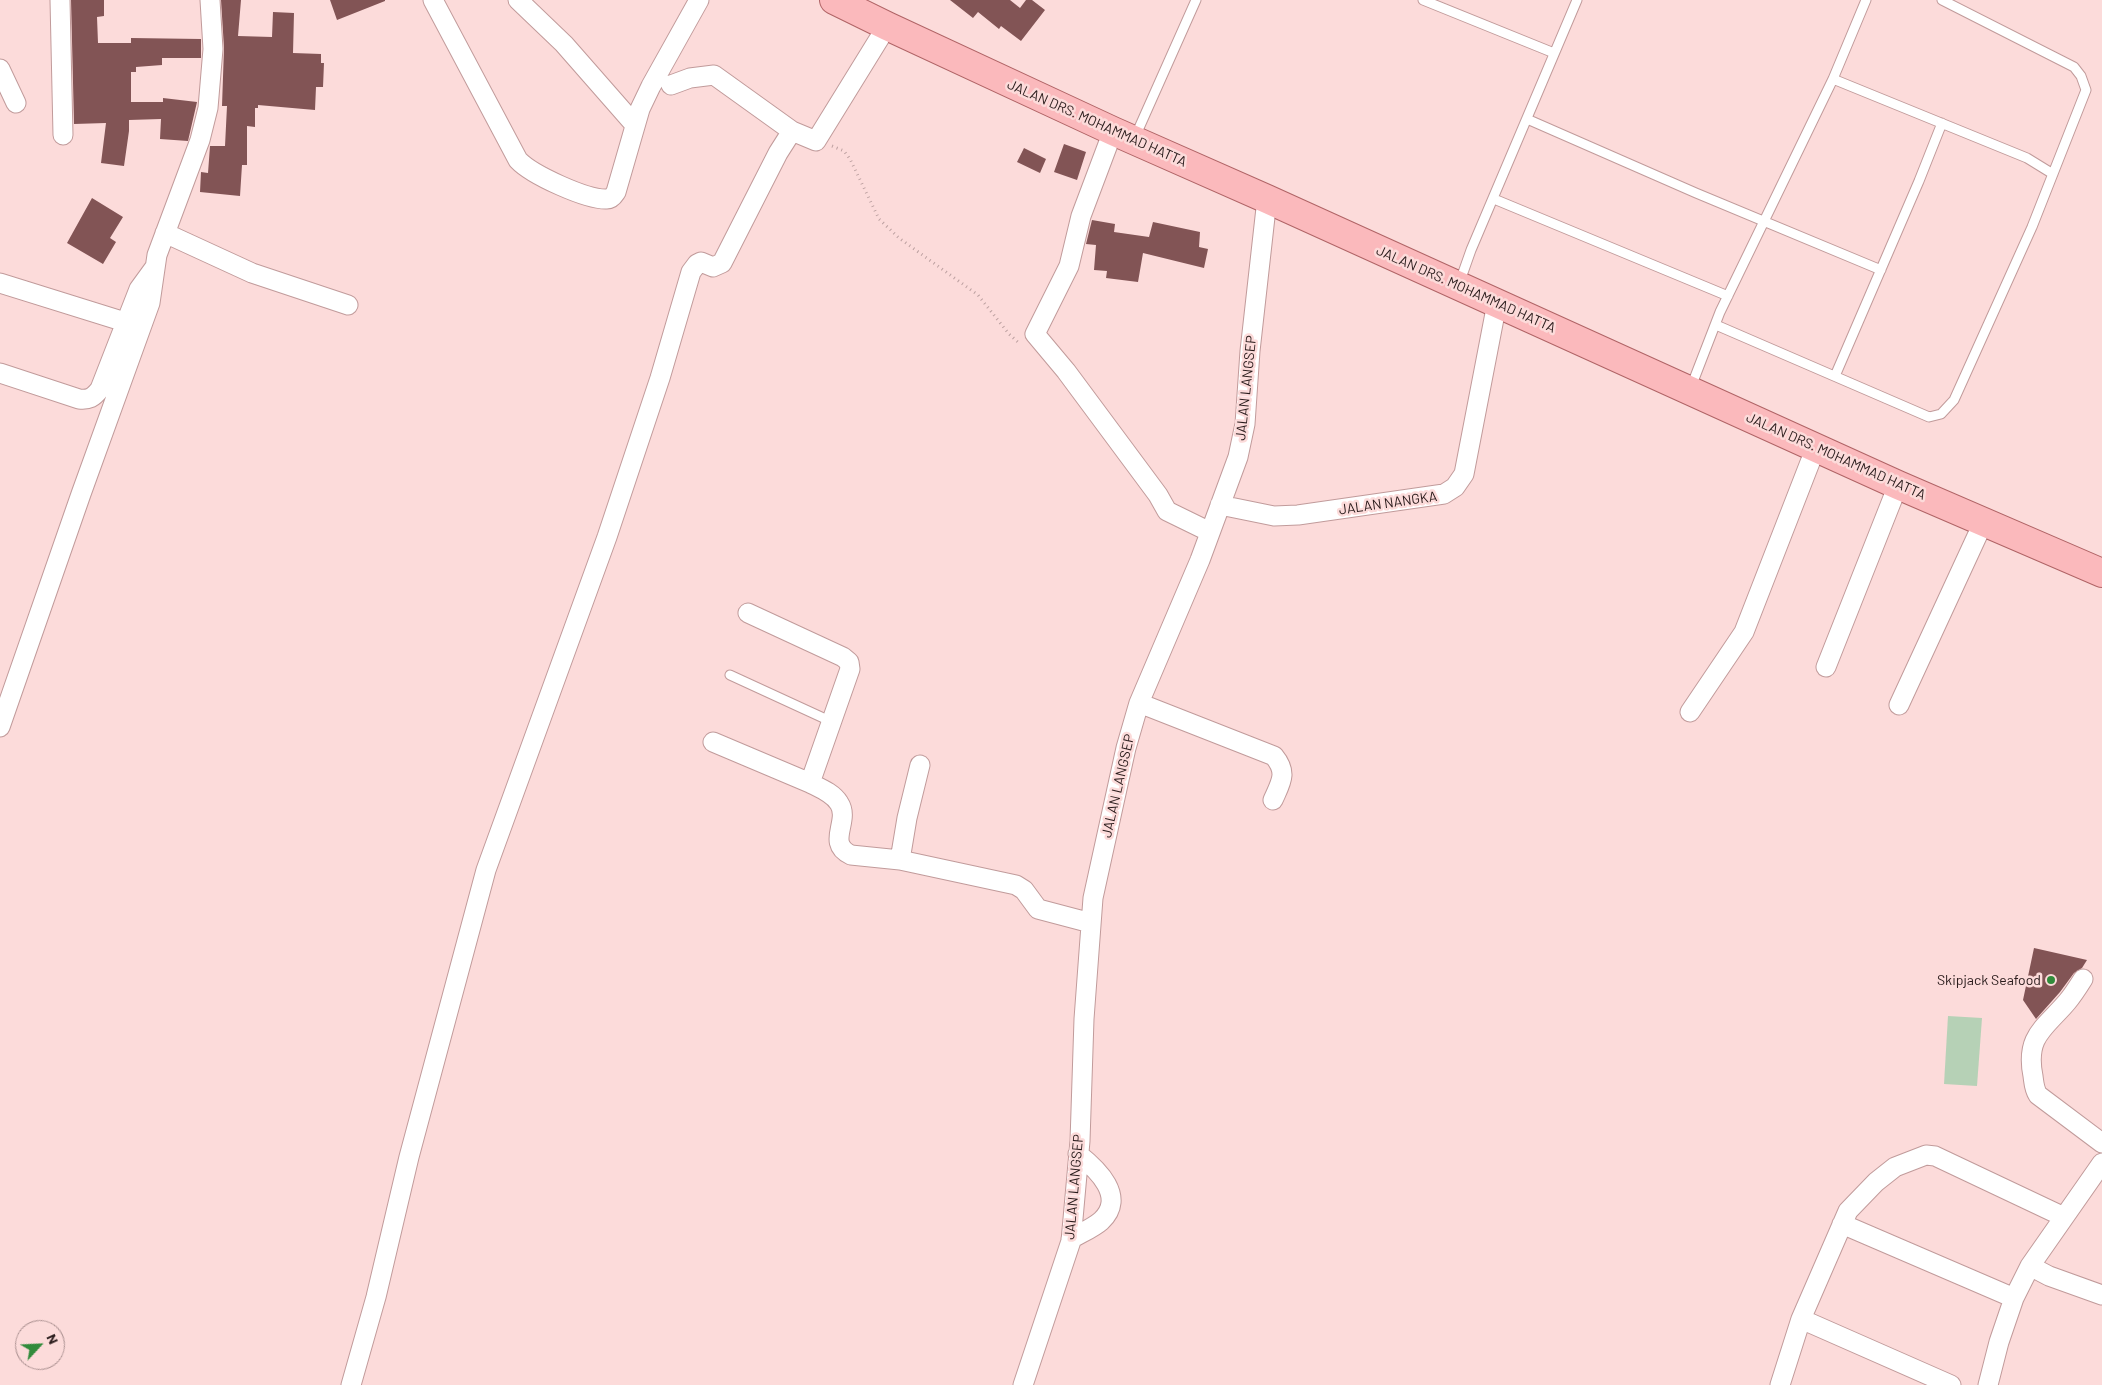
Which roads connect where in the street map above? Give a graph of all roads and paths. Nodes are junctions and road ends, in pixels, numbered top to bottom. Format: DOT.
graph roads {
  1 [pos="60,0"];
  2 [pos="210,0"];
  3 [pos="433,0"];
  4 [pos="518,0"];
  5 [pos="700,0"];
  6 [pos="834,0"];
  7 [pos="1196,0"];
  8 [pos="1423,0"];
  9 [pos="1577,0"];
  10 [pos="1866,0"];
  11 [pos="1942,0"];
  12 [pos="887,26"];
  13 [pos="1554,53"];
  14 [pos="0,69"];
  15 [pos="1833,78"];
  16 [pos="671,84"];
  17 [pos="16,103"];
  18 [pos="637,117"];
  19 [pos="1527,119"];
  20 [pos="1942,123"];
  21 [pos="792,131"];
  22 [pos="822,132"];
  23 [pos="63,135"];
  24 [pos="1123,136"];
  25 [pos="2053,174"];
  26 [pos="1267,199"];
  27 [pos="1494,199"];
  28 [pos="1764,221"];
  29 [pos="165,233"];
  30 [pos="156,266"];
  31 [pos="1881,270"];
  32 [pos="0,283"];
  33 [pos="1458,286"];
  34 [pos="1728,296"];
  35 [pos="1497,303"];
  36 [pos="348,305"];
  37 [pos="125,322"];
  38 [pos="1716,325"];
  39 [pos="1023,347"];
  40 [pos="0,373"];
  41 [pos="1835,376"];
  42 [pos="1690,390"];
  43 [pos="1816,447"];
  44 [pos="1898,484"];
  45 [pos="1220,505"];
  46 [pos="1984,521"];
  47 [pos="1210,532"];
  48 [pos="2102,573"];
  49 [pos="748,613"];
  50 [pos="1826,667"];
  51 [pos="730,675"];
  52 [pos="1139,703"];
  53 [pos="1899,705"];
  54 [pos="1690,712"];
  55 [pos="830,721"];
  56 [pos="0,727"];
  57 [pos="714,742"];
  58 [pos="920,765"];
  59 [pos="810,783"];
  60 [pos="1273,800"];
  61 [pos="900,860"];
  62 [pos="1091,923"];
  63 [pos="2083,980"];
  64 [pos="2034,1085"];
  65 [pos="2102,1130"];
  66 [pos="2102,1143"];
  67 [pos="1078,1154"];
  68 [pos="2102,1163"];
  69 [pos="2067,1212"];
  70 [pos="1842,1224"];
  71 [pos="1071,1239"];
  72 [pos="2030,1266"];
  73 [pos="2102,1296"];
  74 [pos="2014,1298"];
  75 [pos="1801,1319"];
  76 [pos="351,1385"];
  77 [pos="1023,1385"];
  78 [pos="1780,1385"];
  79 [pos="1951,1385"];
  80 [pos="1988,1385"];
  1 -- 23 [label="street"];
  2 -- 29 [label="street"];
  3 -- 18 [label="street"];
  4 -- 18 [label="street"];
  5 -- 18 [label="street"];
  6 -- 12 [label="main road, JALAN DRS. MOHAMMAD HATTA"];
  7 -- 24 [label="lane"];
  8 -- 13 [label="lane"];
  9 -- 13 [label="lane"];
  10 -- 15 [label="lane"];
  11 -- 25 [label="lane"];
  12 -- 22 [label="street"];
  12 -- 24 [label="main road, JALAN DRS. MOHAMMAD HATTA"];
  13 -- 19 [label="lane"];
  14 -- 17 [label="street"];
  15 -- 20 [label="lane"];
  15 -- 28 [label="lane"];
  16 -- 21 [label="street"];
  19 -- 27 [label="lane"];
  19 -- 28 [label="lane"];
  20 -- 25 [label="lane"];
  20 -- 31 [label="lane"];
  21 -- 22 [label="street"];
  21 -- 76 [label="street"];
  22 -- 39 [label="path"];
  24 -- 26 [label="main road, JALAN DRS. MOHAMMAD HATTA"];
  24 -- 47 [label="street"];
  25 -- 41 [label="lane"];
  26 -- 33 [label="main road, JALAN DRS. MOHAMMAD HATTA"];
  26 -- 45 [label="street, JALAN LANGSEP"];
  27 -- 33 [label="lane"];
  27 -- 34 [label="lane"];
  28 -- 31 [label="lane"];
  28 -- 34 [label="lane"];
  29 -- 30 [label="street"];
  29 -- 36 [label="street"];
  30 -- 37 [label="street"];
  30 -- 56 [label="street"];
  31 -- 41 [label="lane"];
  32 -- 37 [label="street"];
  33 -- 35 [label="main road, JALAN DRS. MOHAMMAD HATTA"];
  34 -- 38 [label="lane"];
  35 -- 42 [label="main road, JALAN DRS. MOHAMMAD HATTA"];
  35 -- 45 [label="street, JALAN NANGKA"];
  37 -- 40 [label="street"];
  38 -- 41 [label="lane"];
  38 -- 42 [label="lane"];
  42 -- 43 [label="main road, JALAN DRS. MOHAMMAD HATTA"];
  43 -- 44 [label="main road, JALAN DRS. MOHAMMAD HATTA"];
  43 -- 54 [label="street"];
  44 -- 46 [label="main road, JALAN DRS. MOHAMMAD HATTA"];
  44 -- 50 [label="street"];
  45 -- 47 [label="street, JALAN LANGSEP"];
  46 -- 48 [label="main road, JALAN DRS. MOHAMMAD HATTA"];
  46 -- 53 [label="street"];
  47 -- 52 [label="street, JALAN LANGSEP"];
  49 -- 55 [label="street"];
  51 -- 55 [label="lane"];
  52 -- 60 [label="street"];
  52 -- 62 [label="street, JALAN LANGSEP"];
  55 -- 59 [label="street"];
  57 -- 59 [label="street"];
  58 -- 61 [label="street"];
  59 -- 61 [label="street"];
  61 -- 62 [label="street"];
  62 -- 67 [label="street, JALAN LANGSEP"];
  63 -- 64 [label="street"];
  64 -- 65 [label="street"];
  64 -- 66 [label="street"];
  67 -- 71 [label="street, JALAN LANGSEP"];
  67 -- 71 [label="street"];
  68 -- 69 [label="street"];
  69 -- 70 [label="street"];
  69 -- 72 [label="street"];
  70 -- 74 [label="street"];
  70 -- 75 [label="street"];
  71 -- 77 [label="street, JALAN LANGSEP"];
  72 -- 73 [label="street"];
  72 -- 74 [label="street"];
  74 -- 80 [label="street"];
  75 -- 78 [label="street"];
  75 -- 79 [label="street"];
}
